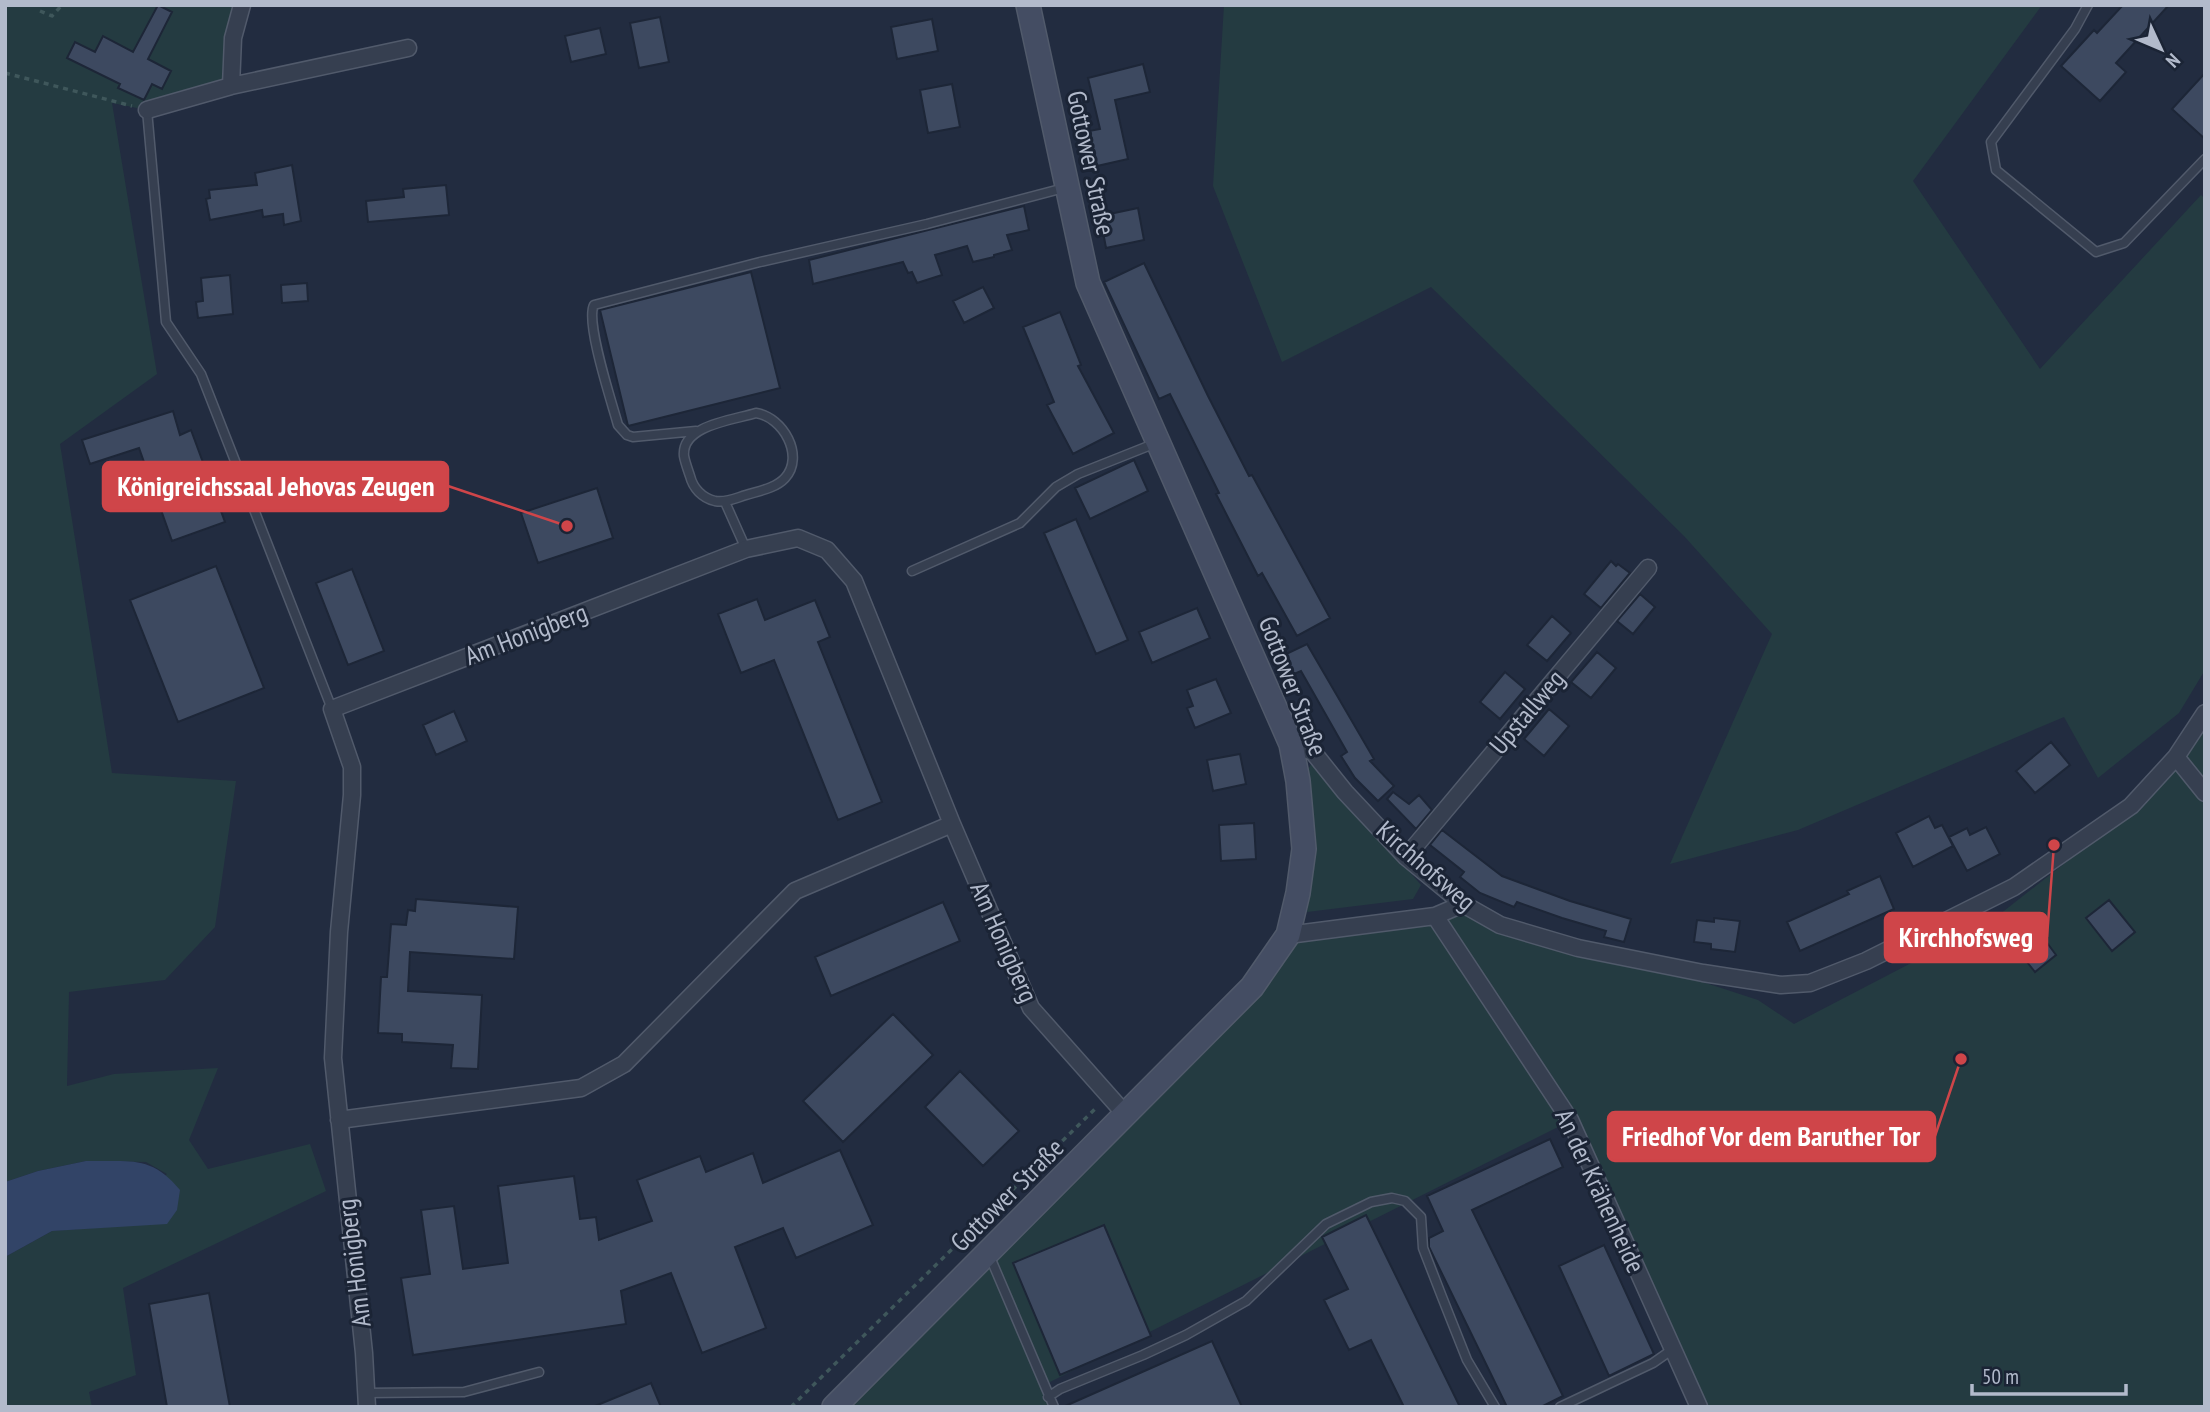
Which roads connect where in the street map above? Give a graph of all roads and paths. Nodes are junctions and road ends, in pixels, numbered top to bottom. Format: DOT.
graph roads {
  1 [pos="62,5"];
  2 [pos="242,5"];
  3 [pos="1028,5"];
  4 [pos="2088,5"];
  5 [pos="40,11"];
  6 [pos="408,48"];
  7 [pos="5,73"];
  8 [pos="231,86"];
  9 [pos="147,110"];
  10 [pos="2205,159"];
  11 [pos="1067,187"];
  12 [pos="696,430"];
  13 [pos="1158,442"];
  14 [pos="725,502"];
  15 [pos="746,549"];
  16 [pos="1648,568"];
  17 [pos="912,571"];
  18 [pos="332,709"];
  19 [pos="2205,713"];
  20 [pos="1291,744"];
  21 [pos="2176,757"];
  22 [pos="2205,793"];
  23 [pos="952,824"];
  24 [pos="1406,857"];
  25 [pos="1463,904"];
  26 [pos="1435,916"];
  27 [pos="1288,935"];
  28 [pos="1108,1096"];
  29 [pos="1126,1115"];
  30 [pos="339,1120"];
  31 [pos="988,1254"];
  32 [pos="1673,1349"];
  33 [pos="538,1372"];
  34 [pos="1048,1397"];
  35 [pos="367,1400"];
  36 [pos="791,1407"];
  37 [pos="834,1407"];
  38 [pos="1054,1407"];
  39 [pos="1494,1407"];
  40 [pos="1560,1407"];
  41 [pos="1699,1407"];
  1 -- 5 [label="path"];
  2 -- 8 [label="street"];
  3 -- 11 [label="street, Gottower Straße"];
  4 -- 10 [label="lane"];
  6 -- 8 [label="street"];
  7 -- 9 [label="path"];
  8 -- 9 [label="street"];
  9 -- 18 [label="lane"];
  11 -- 12 [label="lane"];
  11 -- 13 [label="street, Gottower Straße"];
  12 -- 14 [label="lane"];
  12 -- 14 [label="lane"];
  13 -- 17 [label="lane"];
  13 -- 20 [label="street, Gottower Straße"];
  14 -- 15 [label="lane"];
  15 -- 18 [label="street, Am Honigberg"];
  15 -- 23 [label="street, Am Honigberg"];
  16 -- 24 [label="street, Upstallweg"];
  18 -- 30 [label="street, Am Honigberg"];
  19 -- 21 [label="street, Kirchhofsweg"];
  20 -- 24 [label="street, Kirchhofsweg"];
  20 -- 27 [label="street, Gottower Straße"];
  21 -- 22 [label="street"];
  21 -- 25 [label="street, Kirchhofsweg"];
  23 -- 28 [label="street, Am Honigberg"];
  23 -- 30 [label="street"];
  24 -- 25 [label="street, Kirchhofsweg"];
  25 -- 26 [label="street"];
  26 -- 27 [label="street"];
  26 -- 32 [label="street, An der Krähenheide"];
  27 -- 29 [label="street, Gottower Straße"];
  28 -- 29 [label="street, Am Honigberg"];
  28 -- 36 [label="path"];
  29 -- 31 [label="street, Gottower Straße"];
  30 -- 35 [label="street, Am Honigberg"];
  31 -- 34 [label="lane"];
  31 -- 37 [label="street, Gottower Straße"];
  32 -- 40 [label="lane"];
  32 -- 41 [label="street, An der Krähenheide"];
  33 -- 35 [label="lane"];
  34 -- 38 [label="lane"];
  34 -- 39 [label="lane"];
}
